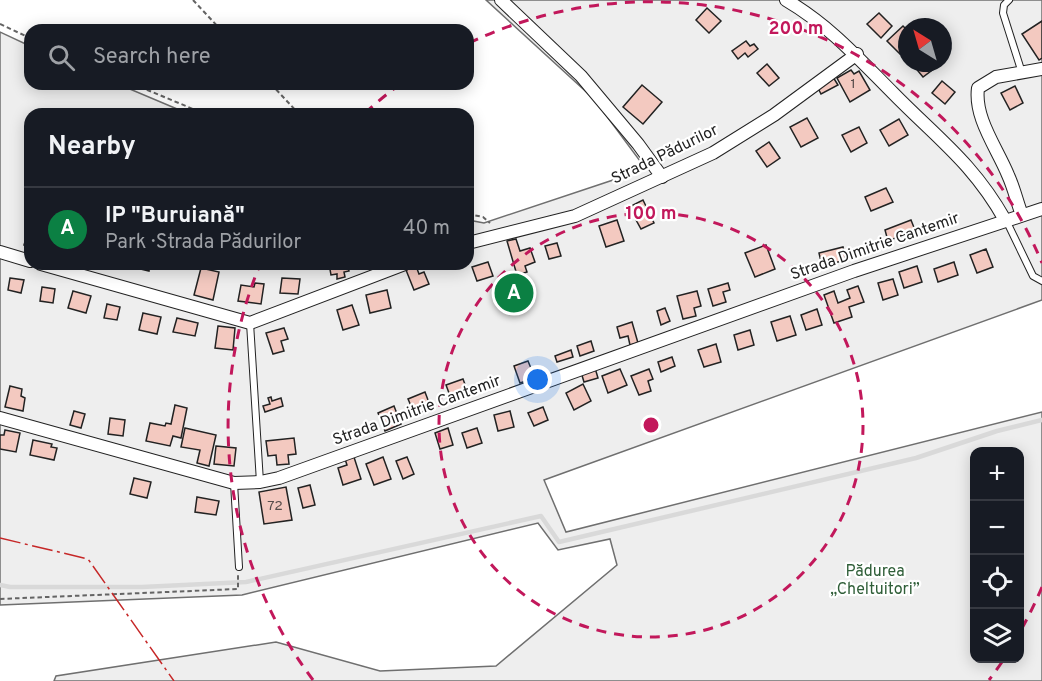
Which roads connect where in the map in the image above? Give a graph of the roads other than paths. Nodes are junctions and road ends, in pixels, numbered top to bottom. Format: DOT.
graph roads {
  1 [pos="501,0"];
  2 [pos="786,0"];
  3 [pos="1009,0"];
  4 [pos="856,54"];
  5 [pos="1042,69"];
  6 [pos="1022,74"];
  7 [pos="662,177"];
  8 [pos="1042,209"];
  9 [pos="1022,215"];
  10 [pos="1005,220"];
  11 [pos="474,241"];
  12 [pos="0,252"];
  13 [pos="24,259"];
  14 [pos="62,270"];
  15 [pos="389,270"];
  16 [pos="1042,281"];
  17 [pos="250,323"];
  18 [pos="0,418"];
  19 [pos="260,482"];
  20 [pos="234,483"];
  21 [pos="239,567"];
  1 -- 7 [label="street"];
  2 -- 4 [label="street"];
  3 -- 6 [label="lane"];
  4 -- 7 [label="street, Strada Pădurilor"];
  4 -- 10 [label="street"];
  5 -- 6 [label="street"];
  6 -- 9 [label="street"];
  7 -- 11 [label="street, Strada Pădurilor"];
  8 -- 9 [label="street, Strada Dimitrie Cantemir"];
  9 -- 10 [label="street, Strada Dimitrie Cantemir"];
  10 -- 16 [label="lane"];
  10 -- 19 [label="street, Strada Dimitrie Cantemir"];
  12 -- 13 [label="street"];
  14 -- 17 [label="street"];
  15 -- 17 [label="street"];
  17 -- 19 [label="lane"];
  18 -- 20 [label="street, Strada Dimitrie Cantemir"];
  19 -- 20 [label="street, Strada Dimitrie Cantemir"];
  20 -- 21 [label="lane"];
}
